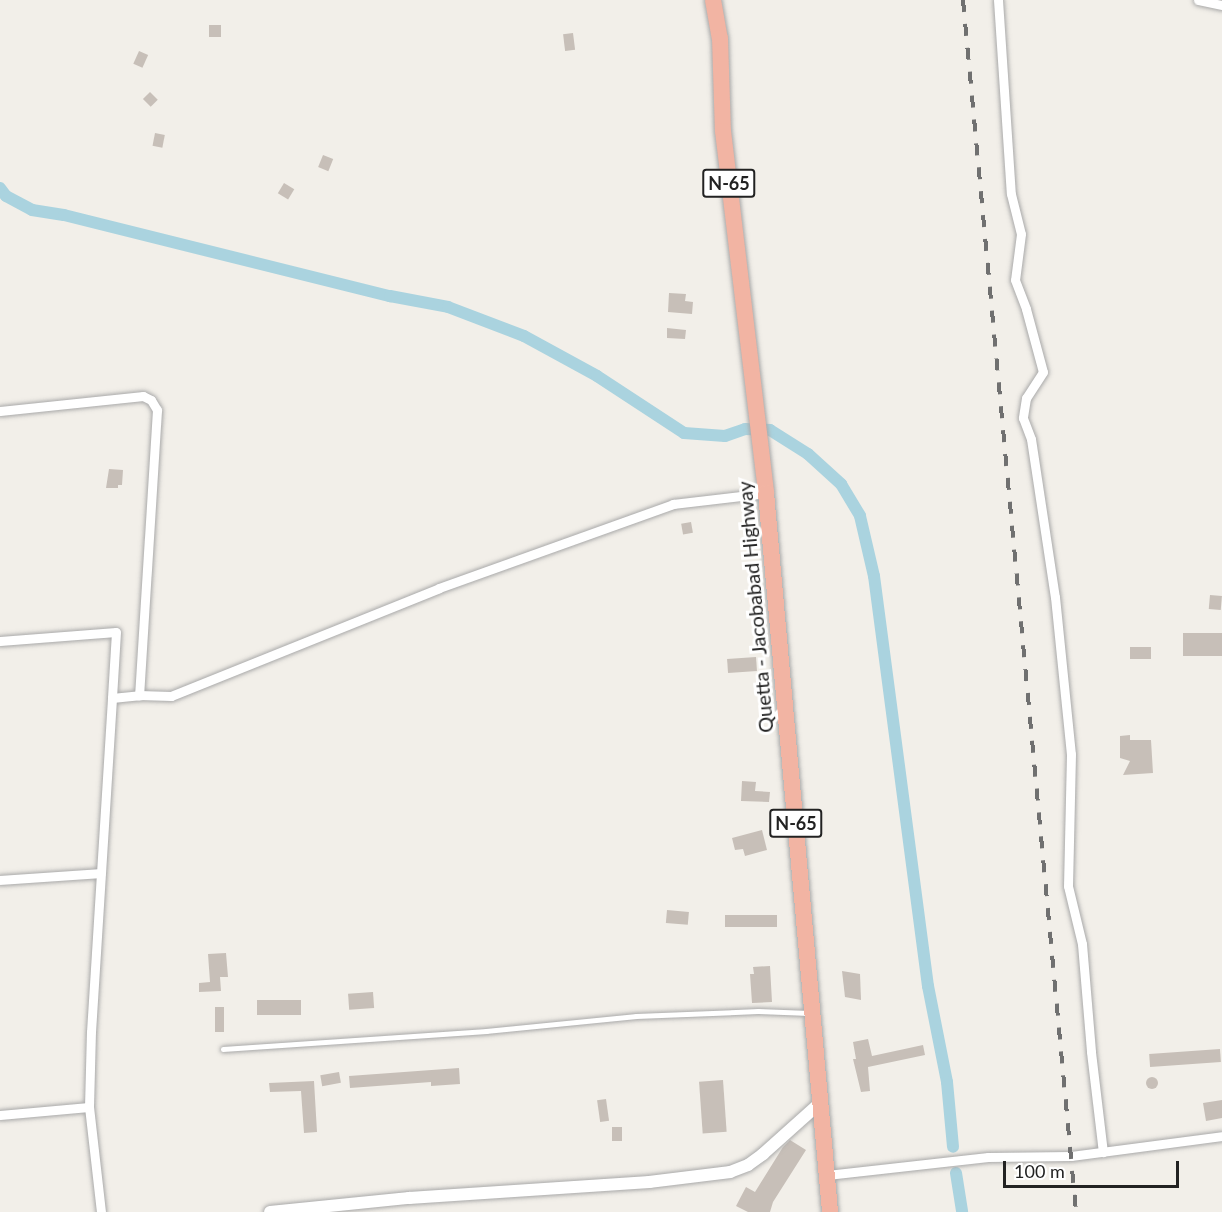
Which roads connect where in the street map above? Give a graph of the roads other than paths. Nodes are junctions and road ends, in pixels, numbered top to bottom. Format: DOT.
graph roads {
  1 [pos="713,0"];
  2 [pos="998,0"];
  3 [pos="1198,0"];
  4 [pos="1222,5"];
  5 [pos="0,411"];
  6 [pos="766,493"];
  7 [pos="0,641"];
  8 [pos="139,695"];
  9 [pos="111,698"];
  10 [pos="101,873"];
  11 [pos="0,880"];
  12 [pos="812,1013"];
  13 [pos="223,1049"];
  14 [pos="820,1103"];
  15 [pos="89,1107"];
  16 [pos="0,1115"];
  17 [pos="1222,1136"];
  18 [pos="1103,1152"];
  19 [pos="826,1175"];
  20 [pos="101,1212"];
  21 [pos="270,1212"];
  22 [pos="830,1212"];
  1 -- 6 [label="highway, Quetta - Jacobabad Highway / N-65"];
  2 -- 18 [label="street"];
  3 -- 4 [label="street"];
  5 -- 8 [label="street"];
  6 -- 8 [label="street"];
  6 -- 12 [label="highway, Quetta - Jacobabad Highway / N-65"];
  7 -- 9 [label="street"];
  8 -- 9 [label="street"];
  9 -- 10 [label="street"];
  10 -- 11 [label="street"];
  10 -- 15 [label="street"];
  12 -- 13 [label="lane"];
  12 -- 14 [label="highway, Quetta - Jacobabad Highway / N-65"];
  14 -- 19 [label="highway, Quetta - Jacobabad Highway / N-65"];
  14 -- 21 [label="street"];
  15 -- 16 [label="street"];
  15 -- 20 [label="street"];
  17 -- 18 [label="street"];
  18 -- 19 [label="street"];
  19 -- 22 [label="highway, Quetta - Jacobabad Highway / N-65"];
}
